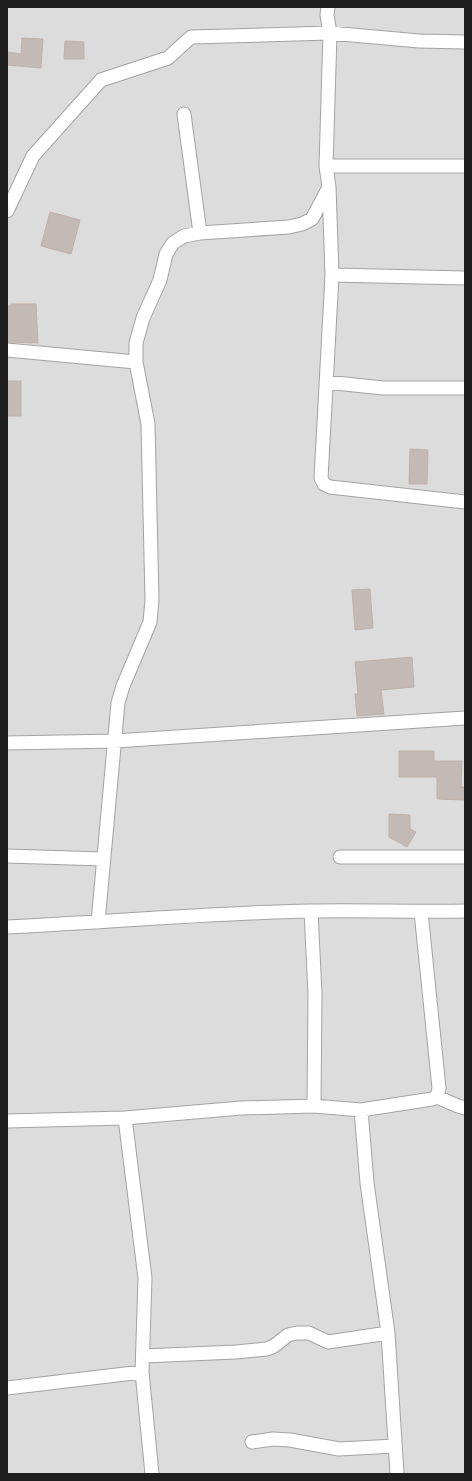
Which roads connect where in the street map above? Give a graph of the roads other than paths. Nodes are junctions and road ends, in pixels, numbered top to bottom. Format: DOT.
graph roads {
  1 [pos="328,7"];
  2 [pos="330,33"];
  3 [pos="465,42"];
  4 [pos="184,114"];
  5 [pos="326,166"];
  6 [pos="465,166"];
  7 [pos="329,187"];
  8 [pos="7,211"];
  9 [pos="200,233"];
  10 [pos="332,275"];
  11 [pos="465,278"];
  12 [pos="7,350"];
  13 [pos="136,362"];
  14 [pos="326,382"];
  15 [pos="465,388"];
  16 [pos="465,502"];
  17 [pos="465,718"];
  18 [pos="115,741"];
  19 [pos="7,743"];
  20 [pos="7,856"];
  21 [pos="340,857"];
  22 [pos="465,857"];
  23 [pos="103,859"];
  24 [pos="311,911"];
  25 [pos="465,911"];
  26 [pos="421,912"];
  27 [pos="98,922"];
  28 [pos="7,927"];
  29 [pos="438,1097"];
  30 [pos="314,1106"];
  31 [pos="465,1108"];
  32 [pos="361,1110"];
  33 [pos="124,1118"];
  34 [pos="7,1121"];
  35 [pos="388,1333"];
  36 [pos="143,1356"];
  37 [pos="142,1372"];
  38 [pos="7,1388"];
  39 [pos="252,1442"];
  40 [pos="395,1446"];
  41 [pos="152,1474"];
  42 [pos="397,1474"];
  1 -- 2 [label="street"];
  2 -- 3 [label="street"];
  2 -- 5 [label="street"];
  2 -- 8 [label="street"];
  4 -- 9 [label="street"];
  5 -- 6 [label="street"];
  5 -- 7 [label="street"];
  7 -- 9 [label="street"];
  7 -- 10 [label="street"];
  9 -- 13 [label="street"];
  10 -- 11 [label="street"];
  10 -- 14 [label="street"];
  12 -- 13 [label="street"];
  13 -- 18 [label="street"];
  14 -- 15 [label="street"];
  14 -- 16 [label="street"];
  17 -- 18 [label="street"];
  18 -- 19 [label="street"];
  18 -- 23 [label="street"];
  20 -- 23 [label="street"];
  21 -- 22 [label="street"];
  23 -- 27 [label="street"];
  24 -- 26 [label="street"];
  24 -- 27 [label="street"];
  24 -- 30 [label="street"];
  25 -- 26 [label="street"];
  26 -- 29 [label="street"];
  27 -- 28 [label="street"];
  29 -- 31 [label="street"];
  29 -- 32 [label="street"];
  30 -- 32 [label="street"];
  30 -- 33 [label="street"];
  32 -- 35 [label="street"];
  33 -- 34 [label="street"];
  33 -- 36 [label="street"];
  35 -- 36 [label="street"];
  35 -- 40 [label="street"];
  36 -- 37 [label="street"];
  37 -- 38 [label="street"];
  37 -- 41 [label="street"];
  39 -- 40 [label="street"];
  40 -- 42 [label="street"];
}
